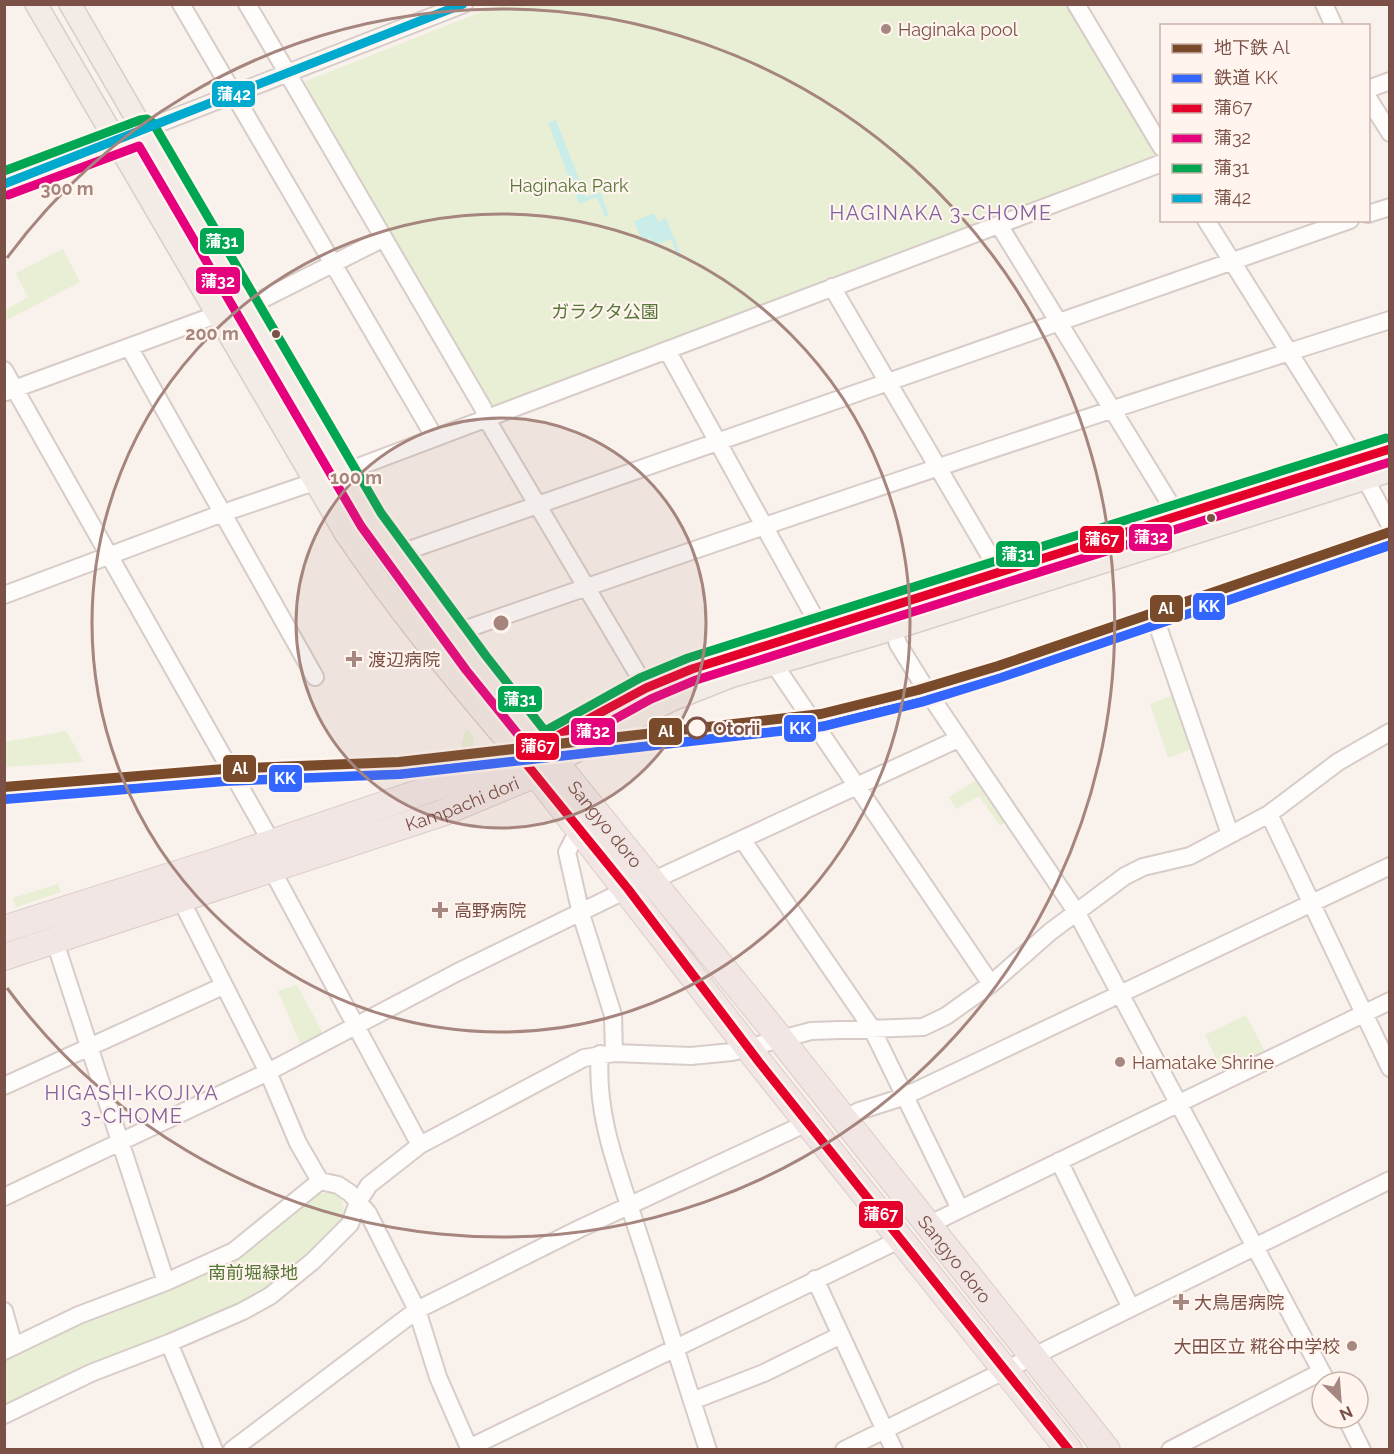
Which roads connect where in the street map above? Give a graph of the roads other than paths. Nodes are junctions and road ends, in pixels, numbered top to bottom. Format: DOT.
graph roads {
  1 [pos="36,4"];
  2 [pos="181,4"];
  3 [pos="247,4"];
  4 [pos="464,4"];
  5 [pos="1076,4"];
  6 [pos="1324,4"];
  7 [pos="71,5"];
  8 [pos="1333,24"];
  9 [pos="288,74"];
  10 [pos="1389,81"];
  11 [pos="1370,88"];
  12 [pos="234,96"];
  13 [pos="1370,101"];
  14 [pos="144,131"];
  15 [pos="1389,133"];
  16 [pos="117,142"];
  17 [pos="1160,146"];
  18 [pos="1160,163"];
  19 [pos="4,184"];
  20 [pos="1389,207"];
  21 [pos="1370,213"];
  22 [pos="1207,222"];
  23 [pos="1344,222"];
  24 [pos="999,225"];
  25 [pos="384,237"];
  26 [pos="1231,261"];
  27 [pos="332,264"];
  28 [pos="832,287"];
  29 [pos="245,308"];
  30 [pos="216,315"];
  31 [pos="1389,320"];
  32 [pos="1056,322"];
  33 [pos="129,346"];
  34 [pos="667,350"];
  35 [pos="1288,352"];
  36 [pos="4,370"];
  37 [pos="888,383"];
  38 [pos="10,390"];
  39 [pos="1113,411"];
  40 [pos="486,418"];
  41 [pos="435,438"];
  42 [pos="718,441"];
  43 [pos="1389,449"];
  44 [pos="1355,459"];
  45 [pos="939,468"];
  46 [pos="1389,471"];
  47 [pos="343,473"];
  48 [pos="1366,479"];
  49 [pos="314,481"];
  50 [pos="536,505"];
  51 [pos="223,513"];
  52 [pos="1177,515"];
  53 [pos="1389,525"];
  54 [pos="766,526"];
  55 [pos="395,555"];
  56 [pos="111,557"];
  57 [pos="1000,573"];
  58 [pos="585,587"];
  59 [pos="4,595"];
  60 [pos="890,618"];
  61 [pos="1156,621"];
  62 [pos="821,629"];
  63 [pos="458,638"];
  64 [pos="774,664"];
  65 [pos="315,677"];
  66 [pos="646,688"];
  67 [pos="1389,732"];
  68 [pos="958,739"];
  69 [pos="538,759"];
  70 [pos="856,786"];
  71 [pos="1269,814"];
  72 [pos="579,829"];
  73 [pos="1230,834"];
  74 [pos="742,839"];
  75 [pos="272,843"];
  76 [pos="1389,866"];
  77 [pos="272,870"];
  78 [pos="654,880"];
  79 [pos="628,889"];
  80 [pos="180,900"];
  81 [pos="1310,903"];
  82 [pos="1077,913"];
  83 [pos="581,914"];
  84 [pos="4,929"];
  85 [pos="55,942"];
  86 [pos="4,957"];
  87 [pos="991,984"];
  88 [pos="223,986"];
  89 [pos="1119,993"];
  90 [pos="1389,1000"];
  91 [pos="1363,1014"];
  92 [pos="356,1027"];
  93 [pos="871,1027"];
  94 [pos="782,1041"];
  95 [pos="748,1047"];
  96 [pos="91,1048"];
  97 [pos="607,1054"];
  98 [pos="1389,1068"];
  99 [pos="268,1072"];
  100 [pos="4,1086"];
  101 [pos="905,1096"];
  102 [pos="1179,1102"];
  103 [pos="843,1119"];
  104 [pos="809,1122"];
  105 [pos="120,1142"];
  106 [pos="420,1145"];
  107 [pos="1059,1161"];
  108 [pos="1389,1180"];
  109 [pos="320,1181"];
  110 [pos="4,1197"];
  111 [pos="358,1202"];
  112 [pos="629,1206"];
  113 [pos="960,1209"];
  114 [pos="928,1225"];
  115 [pos="901,1239"];
  116 [pos="1254,1246"];
  117 [pos="815,1279"];
  118 [pos="166,1282"];
  119 [pos="1130,1306"];
  120 [pos="417,1310"];
  121 [pos="4,1311"];
  122 [pos="841,1335"];
  123 [pos="169,1343"];
  124 [pos="9,1348"];
  125 [pos="674,1350"];
  126 [pos="1031,1355"];
  127 [pos="1005,1369"];
  128 [pos="1320,1370"];
  129 [pos="1310,1384"];
  130 [pos="692,1401"];
  131 [pos="4,1415"];
  132 [pos="884,1428"];
  133 [pos="1352,1430"];
  134 [pos="214,1449"];
  135 [pos="232,1449"];
  136 [pos="470,1449"];
  137 [pos="708,1449"];
  138 [pos="844,1449"];
  139 [pos="894,1449"];
  140 [pos="1069,1449"];
  141 [pos="1107,1449"];
  142 [pos="1170,1449"];
  143 [pos="1362,1449"];
  1 -- 16 [label="main road, Sangyo doro"];
  2 -- 12 [label="street"];
  3 -- 9 [label="street"];
  4 -- 9 [label="street"];
  5 -- 17 [label="street"];
  6 -- 8 [label="street"];
  7 -- 14 [label="main road, Sangyo doro"];
  9 -- 12 [label="street"];
  9 -- 25 [label="street"];
  10 -- 11 [label="street"];
  12 -- 14 [label="street"];
  12 -- 27 [label="street"];
  13 -- 15 [label="street"];
  14 -- 16 [label="street"];
  14 -- 29 [label="main road, Sangyo doro"];
  16 -- 19 [label="street"];
  16 -- 30 [label="main road, Sangyo doro"];
  18 -- 24 [label="street"];
  20 -- 21 [label="street"];
  22 -- 26 [label="street"];
  23 -- 26 [label="street"];
  24 -- 28 [label="street"];
  24 -- 32 [label="street"];
  25 -- 27 [label="street"];
  25 -- 40 [label="street"];
  26 -- 32 [label="street"];
  26 -- 35 [label="street"];
  27 -- 29 [label="street"];
  27 -- 41 [label="street"];
  28 -- 34 [label="street"];
  28 -- 37 [label="street"];
  29 -- 47 [label="main road, Sangyo doro"];
  30 -- 33 [label="street"];
  30 -- 49 [label="main road, Sangyo doro"];
  31 -- 35 [label="street"];
  32 -- 37 [label="street"];
  32 -- 39 [label="street"];
  33 -- 38 [label="street"];
  33 -- 51 [label="street"];
  34 -- 40 [label="street"];
  34 -- 42 [label="street"];
  35 -- 39 [label="street"];
  35 -- 44 [label="street"];
  36 -- 38 [label="street"];
  37 -- 42 [label="street"];
  37 -- 45 [label="street"];
  38 -- 56 [label="street"];
  39 -- 45 [label="street"];
  39 -- 52 [label="street"];
  40 -- 41 [label="street"];
  40 -- 50 [label="street"];
  41 -- 47 [label="street"];
  42 -- 50 [label="street"];
  42 -- 54 [label="street"];
  43 -- 44 [label="main road, Kampachi dori"];
  44 -- 48 [label="street"];
  44 -- 52 [label="main road, Kampachi dori"];
  45 -- 54 [label="street"];
  45 -- 57 [label="street"];
  46 -- 48 [label="main road, Kampachi dori"];
  47 -- 49 [label="street"];
  47 -- 55 [label="main road, Sangyo doro"];
  48 -- 53 [label="street"];
  48 -- 60 [label="main road, Kampachi dori"];
  49 -- 51 [label="street"];
  49 -- 69 [label="main road, Sangyo doro"];
  50 -- 55 [label="street"];
  50 -- 58 [label="street"];
  51 -- 56 [label="street"];
  51 -- 65 [label="street"];
  52 -- 57 [label="main road, Kampachi dori"];
  54 -- 58 [label="street"];
  54 -- 62 [label="street"];
  55 -- 63 [label="main road, Sangyo doro"];
  56 -- 59 [label="street"];
  56 -- 75 [label="street"];
  57 -- 60 [label="main road, Kampachi dori"];
  58 -- 63 [label="street"];
  58 -- 66 [label="street"];
  60 -- 62 [label="main road, Kampachi dori"];
  60 -- 64 [label="main road, Kampachi dori"];
  60 -- 68 [label="street"];
  61 -- 73 [label="street"];
  62 -- 66 [label="main road, Kampachi dori"];
  63 -- 69 [label="main road, Sangyo doro"];
  64 -- 69 [label="main road, Kampachi dori"];
  64 -- 70 [label="street"];
  66 -- 69 [label="main road, Kampachi dori"];
  67 -- 71 [label="street"];
  68 -- 70 [label="street"];
  68 -- 82 [label="street"];
  69 -- 72 [label="highway, Sangyo doro"];
  69 -- 75 [label="highway, Kampachi dori"];
  69 -- 77 [label="highway, Kampachi dori"];
  69 -- 78 [label="highway, Sangyo doro"];
  70 -- 74 [label="street"];
  70 -- 87 [label="street"];
  71 -- 73 [label="street"];
  71 -- 81 [label="street"];
  72 -- 79 [label="highway, Sangyo doro"];
  72 -- 83 [label="street"];
  73 -- 82 [label="street"];
  74 -- 78 [label="street"];
  74 -- 93 [label="street"];
  75 -- 84 [label="highway, Kampachi dori"];
  76 -- 81 [label="street"];
  77 -- 80 [label="highway, Kampachi dori"];
  77 -- 92 [label="street"];
  78 -- 94 [label="highway, Sangyo doro"];
  79 -- 83 [label="street"];
  79 -- 95 [label="highway, Sangyo doro"];
  80 -- 85 [label="highway, Kampachi dori"];
  80 -- 88 [label="street"];
  81 -- 89 [label="street"];
  81 -- 91 [label="street"];
  82 -- 87 [label="street"];
  82 -- 89 [label="street"];
  83 -- 92 [label="street"];
  83 -- 97 [label="street"];
  85 -- 86 [label="highway, Kampachi dori"];
  85 -- 96 [label="street"];
  87 -- 93 [label="street"];
  88 -- 96 [label="street"];
  88 -- 99 [label="street"];
  89 -- 101 [label="street"];
  89 -- 102 [label="street"];
  90 -- 91 [label="street"];
  91 -- 98 [label="street"];
  91 -- 102 [label="street"];
  92 -- 99 [label="street"];
  92 -- 106 [label="street"];
  93 -- 94 [label="street"];
  93 -- 101 [label="street"];
  94 -- 95 [label="street"];
  94 -- 103 [label="highway, Sangyo doro"];
  95 -- 97 [label="street"];
  95 -- 104 [label="highway, Sangyo doro"];
  96 -- 100 [label="street"];
  96 -- 105 [label="street"];
  97 -- 106 [label="street"];
  97 -- 112 [label="street"];
  99 -- 105 [label="street"];
  99 -- 109 [label="street"];
  101 -- 103 [label="street"];
  101 -- 113 [label="street"];
  102 -- 107 [label="street"];
  102 -- 116 [label="street"];
  103 -- 114 [label="highway, Sangyo doro"];
  104 -- 112 [label="street"];
  104 -- 115 [label="highway, Sangyo doro"];
  105 -- 110 [label="street"];
  105 -- 118 [label="street"];
  106 -- 111 [label="street"];
  107 -- 113 [label="street"];
  107 -- 119 [label="street"];
  108 -- 116 [label="street"];
  109 -- 111 [label="street"];
  109 -- 118 [label="street"];
  111 -- 120 [label="street"];
  111 -- 123 [label="street"];
  112 -- 120 [label="street"];
  112 -- 125 [label="street"];
  113 -- 114 [label="street"];
  114 -- 126 [label="highway, Sangyo doro"];
  115 -- 117 [label="street"];
  115 -- 127 [label="highway, Sangyo doro"];
  116 -- 119 [label="street"];
  116 -- 128 [label="street"];
  117 -- 122 [label="street"];
  117 -- 125 [label="street"];
  118 -- 124 [label="street"];
  119 -- 126 [label="street"];
  120 -- 135 [label="street"];
  120 -- 136 [label="street"];
  121 -- 124 [label="street"];
  122 -- 130 [label="street"];
  122 -- 132 [label="street"];
  123 -- 131 [label="street"];
  123 -- 134 [label="street"];
  125 -- 130 [label="street"];
  125 -- 136 [label="street"];
  126 -- 127 [label="street"];
  126 -- 141 [label="highway, Sangyo doro"];
  127 -- 132 [label="street"];
  127 -- 140 [label="highway, Sangyo doro"];
  129 -- 142 [label="street"];
  130 -- 137 [label="street"];
  132 -- 138 [label="street"];
  132 -- 139 [label="street"];
  133 -- 143 [label="street"];
}
